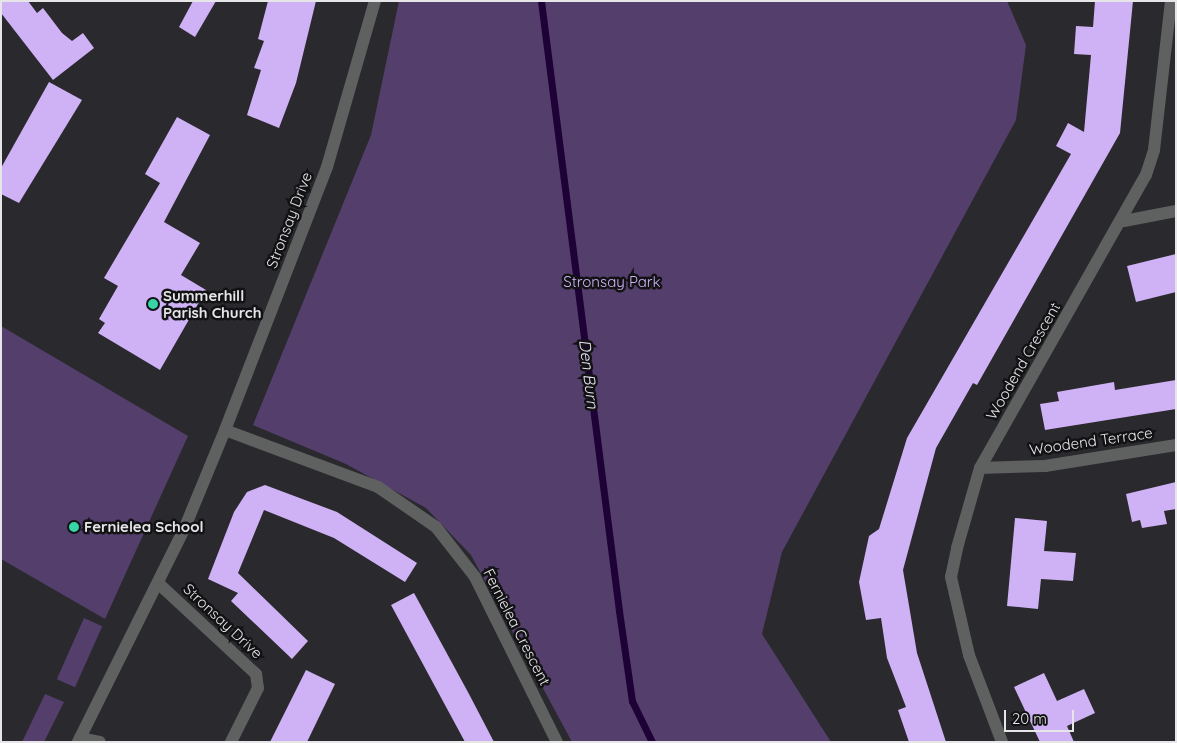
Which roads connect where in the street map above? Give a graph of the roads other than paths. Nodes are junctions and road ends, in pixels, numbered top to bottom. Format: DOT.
graph roads {
  1 [pos="375,1"];
  2 [pos="1171,1"];
  3 [pos="1176,211"];
  4 [pos="1124,221"];
  5 [pos="225,430"];
  6 [pos="1176,445"];
  7 [pos="980,468"];
  8 [pos="158,583"];
  9 [pos="79,740"];
  10 [pos="100,742"];
  11 [pos="231,742"];
  12 [pos="557,742"];
  13 [pos="1002,742"];
  1 -- 5 [label="street, Stronsay Drive"];
  2 -- 4 [label="street, Woodend Crescent"];
  3 -- 4 [label="street"];
  4 -- 7 [label="street, Woodend Crescent"];
  5 -- 8 [label="street, Stronsay Drive"];
  5 -- 12 [label="street, Fernielea Crescent"];
  6 -- 7 [label="street, Woodend Terrace"];
  7 -- 13 [label="street, Woodend Crescent"];
  8 -- 9 [label="street, Stronsay Drive"];
  8 -- 11 [label="street, Stronsay Drive"];
  9 -- 10 [label="street, Stronsay Drive"];
}
